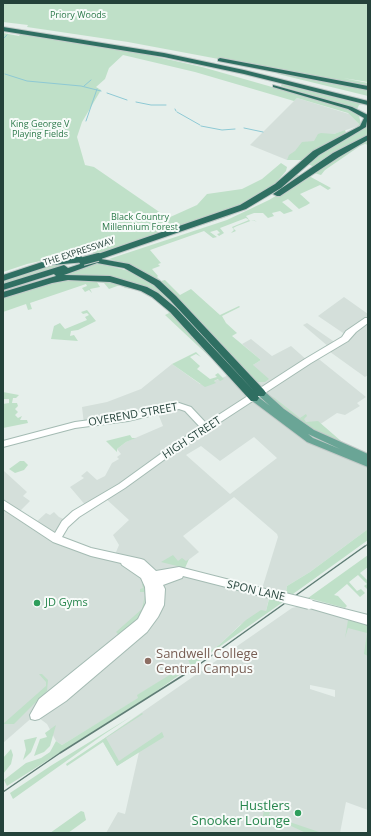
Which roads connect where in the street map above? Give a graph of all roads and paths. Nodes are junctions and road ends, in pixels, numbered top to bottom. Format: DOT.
graph roads {
  1 [pos="3,26"];
  2 [pos="3,29"];
  3 [pos="165,53"];
  4 [pos="368,88"];
  5 [pos="368,103"];
  6 [pos="366,119"];
  7 [pos="368,137"];
  8 [pos="100,259"];
  9 [pos="3,278"];
  10 [pos="3,287"];
  11 [pos="3,294"];
  12 [pos="368,320"];
  13 [pos="258,395"];
  14 [pos="206,428"];
  15 [pos="3,442"];
  16 [pos="368,458"];
  17 [pos="368,464"];
  18 [pos="3,504"];
  19 [pos="56,539"];
  20 [pos="154,579"];
  21 [pos="313,605"];
  22 [pos="368,617"];
  23 [pos="368,620"];
  1 -- 3 [label="highway"];
  2 -- 3 [label="highway"];
  3 -- 4 [label="highway"];
  3 -- 5 [label="highway"];
  3 -- 6 [label="highway"];
  5 -- 6 [label="highway"];
  6 -- 8 [label="highway, THE EXPRESSWAY"];
  7 -- 8 [label="highway, THE EXPRESSWAY"];
  8 -- 10 [label="highway, THE EXPRESSWAY, bridge"];
  8 -- 11 [label="highway, THE EXPRESSWAY"];
  9 -- 13 [label="highway"];
  11 -- 13 [label="highway"];
  12 -- 13 [label="street, HIGH STREET"];
  13 -- 14 [label="street, HIGH STREET"];
  13 -- 16 [label="main road"];
  13 -- 17 [label="main road"];
  14 -- 15 [label="street, OVEREND STREET"];
  14 -- 19 [label="street, HIGH STREET"];
  18 -- 19 [label="street"];
  19 -- 20 [label="street"];
  20 -- 20 [label="street"];
  20 -- 21 [label="street, SPON LANE, bridge"];
  21 -- 22 [label="street, SPON LANE"];
  21 -- 23 [label="street, SPON LANE"];
}
